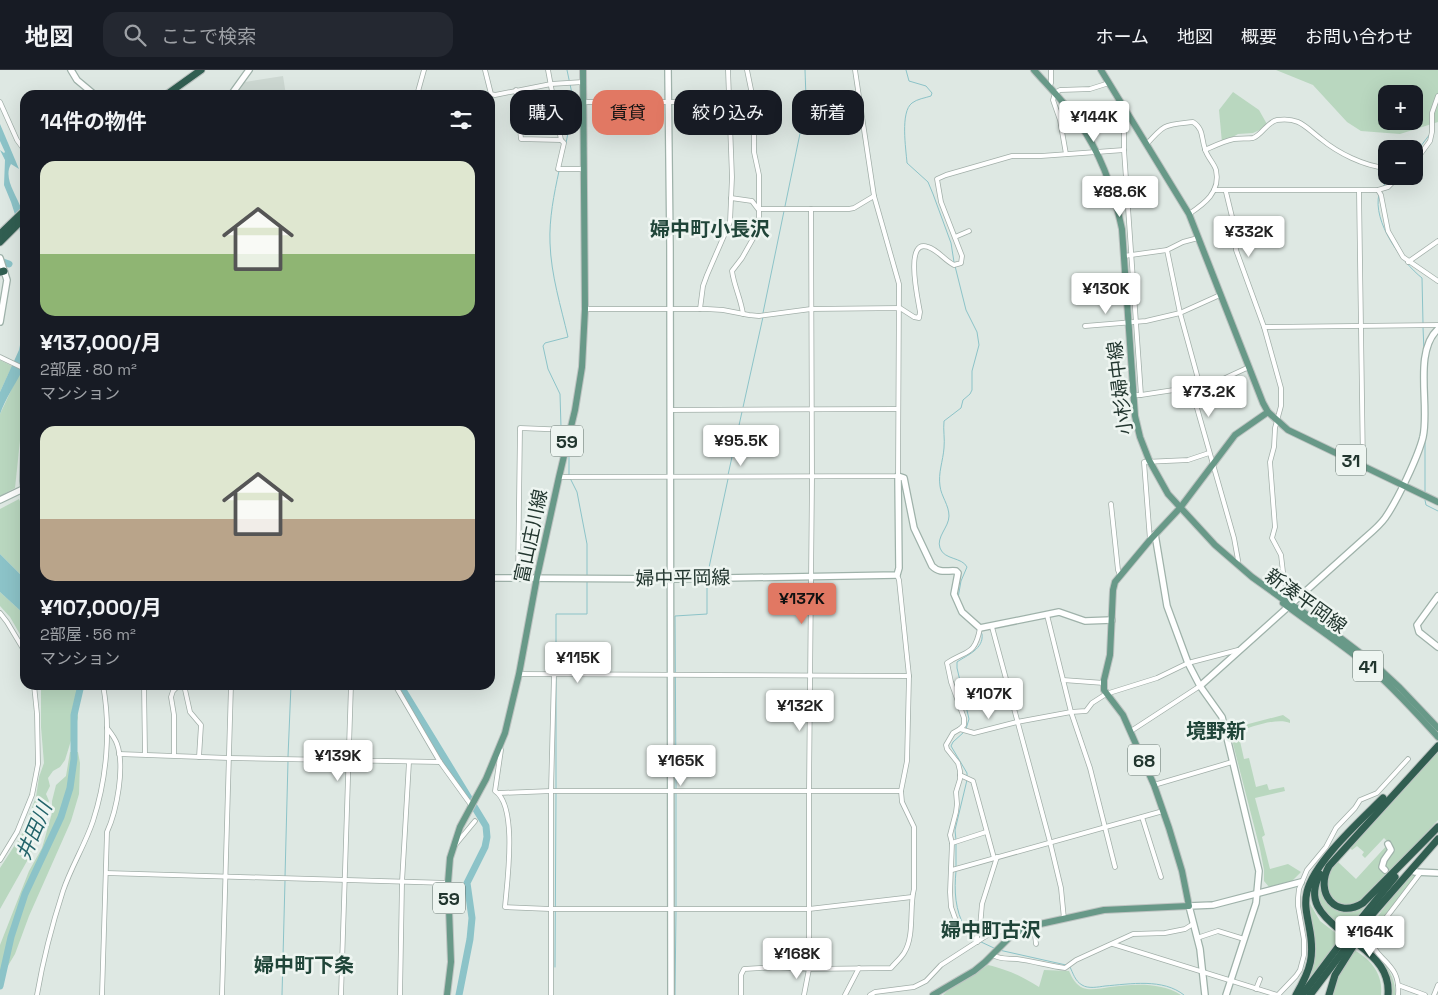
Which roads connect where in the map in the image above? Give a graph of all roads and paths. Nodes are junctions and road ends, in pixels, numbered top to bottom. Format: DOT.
graph roads {
  1 [pos="71,70"];
  2 [pos="193,70"];
  3 [pos="201,70"];
  4 [pos="249,70"];
  5 [pos="424,70"];
  6 [pos="485,70"];
  7 [pos="548,70"];
  8 [pos="583,70"];
  9 [pos="668,70"];
  10 [pos="728,70"];
  11 [pos="747,70"];
  12 [pos="855,70"];
  13 [pos="1034,70"];
  14 [pos="1051,70"];
  15 [pos="1101,70"];
  16 [pos="583,82"];
  17 [pos="1109,83"];
  18 [pos="551,84"];
  19 [pos="1049,87"];
  20 [pos="90,90"];
  21 [pos="165,90"];
  22 [pos="173,90"];
  23 [pos="235,90"];
  24 [pos="418,90"];
  25 [pos="489,90"];
  26 [pos="516,90"];
  27 [pos="729,90"];
  28 [pos="510,91"];
  29 [pos="1055,93"];
  30 [pos="495,95"];
  31 [pos="1438,96"];
  32 [pos="0,102"];
  33 [pos="583,102"];
  34 [pos="669,102"];
  35 [pos="674,102"];
  36 [pos="1129,117"];
  37 [pos="521,135"];
  38 [pos="730,135"];
  39 [pos="561,140"];
  40 [pos="20,144"];
  41 [pos="1146,145"];
  42 [pos="1124,150"];
  43 [pos="1205,150"];
  44 [pos="1423,151"];
  45 [pos="1097,152"];
  46 [pos="1066,154"];
  47 [pos="1378,166"];
  48 [pos="583,169"];
  49 [pos="1390,185"];
  50 [pos="1214,190"];
  51 [pos="1378,190"];
  52 [pos="1359,191"];
  53 [pos="1226,192"];
  54 [pos="874,196"];
  55 [pos="731,198"];
  56 [pos="758,209"];
  57 [pos="811,209"];
  58 [pos="1189,214"];
  59 [pos="20,215"];
  60 [pos="20,222"];
  61 [pos="969,231"];
  62 [pos="0,233"];
  63 [pos="955,237"];
  64 [pos="1198,238"];
  65 [pos="1438,241"];
  66 [pos="0,242"];
  67 [pos="1167,250"];
  68 [pos="1131,254"];
  69 [pos="1124,256"];
  70 [pos="0,258"];
  71 [pos="1408,262"];
  72 [pos="2,270"];
  73 [pos="1438,281"];
  74 [pos="1220,295"];
  75 [pos="900,308"];
  76 [pos="584,309"];
  77 [pos="670,309"];
  78 [pos="700,309"];
  79 [pos="811,310"];
  80 [pos="1180,313"];
  81 [pos="743,314"];
  82 [pos="0,322"];
  83 [pos="1132,323"];
  84 [pos="1361,325"];
  85 [pos="1438,325"];
  86 [pos="1085,326"];
  87 [pos="1264,327"];
  88 [pos="1438,329"];
  89 [pos="0,358"];
  90 [pos="1249,367"];
  91 [pos="20,368"];
  92 [pos="1200,386"];
  93 [pos="1191,387"];
  94 [pos="1133,395"];
  95 [pos="1141,395"];
  96 [pos="811,408"];
  97 [pos="897,409"];
  98 [pos="670,410"];
  99 [pos="1268,412"];
  100 [pos="1278,422"];
  101 [pos="569,430"];
  102 [pos="1210,453"];
  103 [pos="1149,460"];
  104 [pos="1214,465"];
  105 [pos="1363,466"];
  106 [pos="898,476"];
  107 [pos="559,477"];
  108 [pos="669,477"];
  109 [pos="812,477"];
  110 [pos="1402,486"];
  111 [pos="20,493"];
  112 [pos="0,500"];
  113 [pos="1438,502"];
  114 [pos="1111,504"];
  115 [pos="1180,508"];
  116 [pos="1153,537"];
  117 [pos="1237,564"];
  118 [pos="811,575"];
  119 [pos="896,575"];
  120 [pos="1120,575"];
  121 [pos="537,577"];
  122 [pos="495,578"];
  123 [pos="518,578"];
  124 [pos="670,579"];
  125 [pos="1279,596"];
  126 [pos="1438,596"];
  127 [pos="1289,606"];
  128 [pos="0,613"];
  129 [pos="1047,615"];
  130 [pos="1112,620"];
  131 [pos="992,626"];
  132 [pos="980,628"];
  133 [pos="20,644"];
  134 [pos="1438,647"];
  135 [pos="1241,649"];
  136 [pos="1188,663"];
  137 [pos="519,674"];
  138 [pos="554,674"];
  139 [pos="671,674"];
  140 [pos="811,674"];
  141 [pos="909,676"];
  142 [pos="1063,680"];
  143 [pos="1104,683"];
  144 [pos="1200,686"];
  145 [pos="35,690"];
  146 [pos="103,690"];
  147 [pos="144,690"];
  148 [pos="173,690"];
  149 [pos="185,690"];
  150 [pos="231,690"];
  151 [pos="352,690"];
  152 [pos="398,690"];
  153 [pos="1106,694"];
  154 [pos="1071,712"];
  155 [pos="1017,722"];
  156 [pos="107,728"];
  157 [pos="1438,728"];
  158 [pos="960,729"];
  159 [pos="1131,730"];
  160 [pos="1438,738"];
  161 [pos="502,742"];
  162 [pos="1438,746"];
  163 [pos="119,754"];
  164 [pos="145,754"];
  165 [pos="174,755"];
  166 [pos="199,757"];
  167 [pos="229,758"];
  168 [pos="1408,759"];
  169 [pos="348,761"];
  170 [pos="408,762"];
  171 [pos="440,762"];
  172 [pos="1232,762"];
  173 [pos="960,775"];
  174 [pos="1154,785"];
  175 [pos="551,790"];
  176 [pos="808,790"];
  177 [pos="671,791"];
  178 [pos="901,791"];
  179 [pos="499,793"];
  180 [pos="472,802"];
  181 [pos="1163,811"];
  182 [pos="1142,817"];
  183 [pos="476,821"];
  184 [pos="1104,827"];
  185 [pos="1438,828"];
  186 [pos="986,832"];
  187 [pos="1438,838"];
  188 [pos="1050,842"];
  189 [pos="952,843"];
  190 [pos="1388,844"];
  191 [pos="452,848"];
  192 [pos="996,857"];
  193 [pos="1334,859"];
  194 [pos="0,860"];
  195 [pos="1115,867"];
  196 [pos="952,870"];
  197 [pos="1385,870"];
  198 [pos="106,872"];
  199 [pos="1418,872"];
  200 [pos="1438,873"];
  201 [pos="1315,874"];
  202 [pos="225,876"];
  203 [pos="1162,877"];
  204 [pos="345,880"];
  205 [pos="402,882"];
  206 [pos="1302,882"];
  207 [pos="448,883"];
  208 [pos="1258,893"];
  209 [pos="912,897"];
  210 [pos="1386,898"];
  211 [pos="1189,906"];
  212 [pos="809,908"];
  213 [pos="550,909"];
  214 [pos="670,909"];
  215 [pos="1064,919"];
  216 [pos="1193,924"];
  217 [pos="1034,925"];
  218 [pos="1019,930"];
  219 [pos="1197,938"];
  220 [pos="1244,939"];
  221 [pos="977,942"];
  222 [pos="1036,944"];
  223 [pos="1113,944"];
  224 [pos="993,955"];
  225 [pos="859,968"];
  226 [pos="809,969"];
  227 [pos="1202,972"];
  228 [pos="1260,979"];
  229 [pos="1230,981"];
  230 [pos="1398,985"];
  231 [pos="1438,985"];
  232 [pos="1256,989"];
  233 [pos="37,995"];
  234 [pos="102,995"];
  235 [pos="222,995"];
  236 [pos="341,995"];
  237 [pos="400,995"];
  238 [pos="447,995"];
  239 [pos="551,995"];
  240 [pos="671,995"];
  241 [pos="741,995"];
  242 [pos="804,995"];
  243 [pos="846,995"];
  244 [pos="870,995"];
  245 [pos="933,995"];
  246 [pos="1205,995"];
  247 [pos="1226,995"];
  248 [pos="1278,995"];
  249 [pos="1296,995"];
  250 [pos="1302,995"];
  251 [pos="1310,995"];
  252 [pos="1329,995"];
  253 [pos="1384,995"];
  254 [pos="1388,995"];
  255 [pos="1398,995"];
  256 [pos="1425,995"];
  257 [pos="1434,995"];
  1 -- 20 [label="street"];
  2 -- 21 [label="highway"];
  3 -- 22 [label="highway"];
  4 -- 23 [label="street"];
  5 -- 24 [label="street"];
  6 -- 25 [label="street"];
  7 -- 18 [label="street"];
  8 -- 16 [label="main road, 富山庄川線 / 59"];
  9 -- 34 [label="street"];
  10 -- 27 [label="street"];
  11 -- 56 [label="street"];
  12 -- 54 [label="street"];
  13 -- 19 [label="main road, 小杉婦中線"];
  14 -- 19 [label="street"];
  15 -- 17 [label="main road, 31"];
  16 -- 18 [label="street"];
  16 -- 33 [label="main road, 富山庄川線 / 59"];
  17 -- 29 [label="street"];
  17 -- 36 [label="main road, 31"];
  18 -- 26 [label="street"];
  18 -- 39 [label="street"];
  19 -- 29 [label="main road, 小杉婦中線"];
  28 -- 30 [label="street"];
  29 -- 45 [label="main road, 小杉婦中線"];
  29 -- 46 [label="street"];
  31 -- 44 [label="street"];
  32 -- 40 [label="street"];
  33 -- 34 [label="street"];
  33 -- 48 [label="main road, 富山庄川線 / 59"];
  34 -- 35 [label="street"];
  34 -- 77 [label="street"];
  36 -- 41 [label="main road, 31"];
  36 -- 42 [label="street"];
  37 -- 39 [label="street"];
  38 -- 55 [label="street"];
  39 -- 48 [label="street"];
  41 -- 43 [label="street"];
  41 -- 58 [label="main road, 31"];
  42 -- 45 [label="street"];
  42 -- 68 [label="street"];
  43 -- 47 [label="street"];
  43 -- 50 [label="street"];
  45 -- 46 [label="street"];
  45 -- 69 [label="main road, 小杉婦中線"];
  46 -- 63 [label="street"];
  48 -- 76 [label="main road, 富山庄川線 / 59"];
  49 -- 51 [label="street"];
  50 -- 53 [label="street"];
  50 -- 58 [label="street"];
  51 -- 52 [label="street"];
  51 -- 71 [label="street"];
  52 -- 53 [label="street"];
  52 -- 84 [label="street"];
  53 -- 87 [label="street"];
  54 -- 57 [label="street"];
  54 -- 75 [label="street"];
  55 -- 56 [label="street"];
  55 -- 78 [label="street"];
  56 -- 57 [label="street"];
  56 -- 81 [label="street"];
  57 -- 79 [label="street"];
  58 -- 64 [label="main road, 31"];
  59 -- 62 [label="highway"];
  60 -- 66 [label="highway"];
  61 -- 63 [label="street"];
  63 -- 75 [label="street"];
  64 -- 67 [label="street"];
  64 -- 74 [label="main road, 31"];
  65 -- 71 [label="street"];
  67 -- 68 [label="street"];
  67 -- 80 [label="street"];
  68 -- 69 [label="street"];
  68 -- 83 [label="street"];
  69 -- 83 [label="main road, 小杉婦中線"];
  70 -- 72 [label="street"];
  71 -- 73 [label="street"];
  72 -- 82 [label="street"];
  74 -- 80 [label="street"];
  74 -- 90 [label="main road, 31"];
  75 -- 79 [label="street"];
  75 -- 97 [label="street"];
  76 -- 77 [label="street"];
  76 -- 101 [label="main road, 富山庄川線 / 59"];
  77 -- 78 [label="street"];
  77 -- 98 [label="street"];
  78 -- 81 [label="street"];
  79 -- 81 [label="street"];
  79 -- 96 [label="street"];
  80 -- 83 [label="street"];
  80 -- 92 [label="street"];
  83 -- 86 [label="street"];
  83 -- 94 [label="main road, 小杉婦中線"];
  83 -- 95 [label="street"];
  84 -- 85 [label="street"];
  84 -- 87 [label="street"];
  84 -- 105 [label="street"];
  87 -- 100 [label="street"];
  88 -- 110 [label="street"];
  89 -- 91 [label="street"];
  90 -- 92 [label="street"];
  90 -- 99 [label="main road, 31"];
  92 -- 93 [label="street"];
  93 -- 95 [label="street"];
  93 -- 102 [label="street"];
  94 -- 95 [label="street"];
  94 -- 103 [label="main road, 小杉婦中線"];
  96 -- 97 [label="street"];
  96 -- 98 [label="street"];
  96 -- 109 [label="street"];
  97 -- 106 [label="street"];
  98 -- 108 [label="street"];
  99 -- 100 [label="main road, 31"];
  99 -- 104 [label="main road"];
  100 -- 105 [label="main road, 31"];
  100 -- 125 [label="street"];
  101 -- 107 [label="main road, 富山庄川線 / 59"];
  101 -- 123 [label="street"];
  102 -- 103 [label="street"];
  102 -- 104 [label="street"];
  103 -- 115 [label="main road, 小杉婦中線"];
  103 -- 116 [label="street"];
  104 -- 115 [label="main road"];
  104 -- 117 [label="street"];
  105 -- 110 [label="main road, 31"];
  106 -- 109 [label="street"];
  106 -- 119 [label="street"];
  106 -- 132 [label="street"];
  107 -- 108 [label="street"];
  107 -- 121 [label="main road, 富山庄川線 / 59"];
  108 -- 109 [label="street"];
  108 -- 124 [label="street"];
  109 -- 118 [label="street"];
  110 -- 113 [label="main road, 31"];
  110 -- 127 [label="street"];
  111 -- 112 [label="street"];
  114 -- 120 [label="street"];
  115 -- 116 [label="main road, 68"];
  115 -- 117 [label="main road, 新湊平岡線 / 41"];
  115 -- 127 [label="main road, 新湊平岡線 / 41"];
  116 -- 120 [label="main road, 68"];
  116 -- 136 [label="street"];
  117 -- 125 [label="main road, 新湊平岡線 / 41"];
  118 -- 119 [label="street, 婦中平岡線"];
  118 -- 124 [label="street, 婦中平岡線"];
  118 -- 140 [label="street"];
  119 -- 141 [label="street"];
  120 -- 130 [label="main road, 68"];
  121 -- 123 [label="street, 婦中平岡線"];
  121 -- 124 [label="street, 婦中平岡線"];
  121 -- 137 [label="main road, 富山庄川線 / 59"];
  122 -- 123 [label="street, 婦中平岡線"];
  124 -- 139 [label="street"];
  125 -- 127 [label="main road, 新湊平岡線 / 41"];
  126 -- 134 [label="street"];
  127 -- 135 [label="street"];
  127 -- 157 [label="main road, 新湊平岡線 / 41"];
  127 -- 160 [label="main road, 新湊平岡線 / 41"];
  128 -- 133 [label="street"];
  129 -- 130 [label="street"];
  129 -- 131 [label="street"];
  129 -- 142 [label="street"];
  130 -- 143 [label="main road, 68"];
  131 -- 132 [label="street"];
  131 -- 155 [label="street"];
  132 -- 158 [label="street"];
  135 -- 136 [label="street"];
  135 -- 144 [label="street"];
  136 -- 144 [label="street"];
  136 -- 153 [label="street"];
  137 -- 138 [label="street"];
  137 -- 161 [label="main road, 富山庄川線 / 59"];
  138 -- 139 [label="street"];
  138 -- 175 [label="street"];
  139 -- 140 [label="street"];
  139 -- 177 [label="street"];
  140 -- 141 [label="street"];
  140 -- 176 [label="street"];
  141 -- 178 [label="street"];
  142 -- 143 [label="street"];
  142 -- 154 [label="street"];
  143 -- 153 [label="main road, 68"];
  144 -- 159 [label="street"];
  144 -- 172 [label="street"];
  145 -- 194 [label="street"];
  146 -- 156 [label="street"];
  147 -- 164 [label="street"];
  148 -- 165 [label="street"];
  149 -- 166 [label="street"];
  150 -- 167 [label="street"];
  151 -- 169 [label="street"];
  152 -- 171 [label="street"];
  153 -- 154 [label="street"];
  153 -- 159 [label="main road, 68"];
  154 -- 155 [label="street"];
  154 -- 184 [label="street"];
  155 -- 158 [label="street"];
  155 -- 188 [label="street"];
  156 -- 163 [label="street"];
  156 -- 233 [label="street"];
  158 -- 173 [label="street"];
  159 -- 174 [label="main road, 68"];
  160 -- 201 [label="highway"];
  161 -- 179 [label="street"];
  161 -- 180 [label="main road, 富山庄川線 / 59"];
  162 -- 193 [label="highway"];
  163 -- 164 [label="street"];
  163 -- 198 [label="street"];
  164 -- 165 [label="street"];
  165 -- 166 [label="street"];
  166 -- 167 [label="street"];
  167 -- 169 [label="street"];
  167 -- 202 [label="street"];
  168 -- 206 [label="street"];
  169 -- 170 [label="street"];
  169 -- 204 [label="street"];
  170 -- 171 [label="street"];
  170 -- 205 [label="street"];
  171 -- 180 [label="street"];
  172 -- 174 [label="street"];
  172 -- 208 [label="street"];
  173 -- 186 [label="street"];
  173 -- 189 [label="street"];
  174 -- 181 [label="main road, 68"];
  175 -- 177 [label="street"];
  175 -- 179 [label="street"];
  175 -- 213 [label="street"];
  176 -- 177 [label="street"];
  176 -- 178 [label="street"];
  176 -- 212 [label="street"];
  177 -- 214 [label="street"];
  178 -- 209 [label="street"];
  179 -- 213 [label="street"];
  180 -- 191 [label="main road, 富山庄川線 / 59"];
  181 -- 182 [label="street"];
  181 -- 211 [label="main road, 68"];
  182 -- 184 [label="street"];
  182 -- 203 [label="street"];
  183 -- 191 [label="street"];
  184 -- 188 [label="street"];
  184 -- 195 [label="street"];
  185 -- 193 [label="highway"];
  185 -- 250 [label="highway"];
  186 -- 189 [label="street"];
  186 -- 192 [label="street"];
  187 -- 210 [label="highway"];
  188 -- 192 [label="street"];
  188 -- 215 [label="street"];
  189 -- 196 [label="street"];
  190 -- 197 [label="street"];
  191 -- 207 [label="main road, 富山庄川線 / 59"];
  192 -- 196 [label="street"];
  192 -- 221 [label="street"];
  193 -- 201 [label="highway"];
  196 -- 221 [label="street"];
  198 -- 202 [label="street"];
  198 -- 234 [label="street"];
  199 -- 200 [label="street"];
  199 -- 230 [label="street"];
  201 -- 249 [label="highway"];
  202 -- 204 [label="street"];
  202 -- 235 [label="street"];
  204 -- 205 [label="street"];
  204 -- 236 [label="street"];
  205 -- 207 [label="street"];
  205 -- 237 [label="street"];
  206 -- 208 [label="street"];
  206 -- 248 [label="street"];
  207 -- 238 [label="main road, 富山庄川線 / 59"];
  208 -- 211 [label="street"];
  208 -- 220 [label="street"];
  209 -- 212 [label="street"];
  209 -- 225 [label="street"];
  210 -- 251 [label="highway"];
  210 -- 252 [label="highway"];
  211 -- 215 [label="main road"];
  211 -- 216 [label="street"];
  212 -- 214 [label="street"];
  212 -- 226 [label="street"];
  213 -- 214 [label="street"];
  213 -- 239 [label="street"];
  214 -- 240 [label="street"];
  215 -- 217 [label="main road"];
  216 -- 219 [label="street"];
  216 -- 223 [label="street"];
  217 -- 218 [label="main road"];
  217 -- 222 [label="street"];
  218 -- 221 [label="street"];
  218 -- 224 [label="main road"];
  219 -- 220 [label="street"];
  219 -- 227 [label="street"];
  220 -- 229 [label="street"];
  221 -- 244 [label="street"];
  223 -- 224 [label="street"];
  223 -- 227 [label="street"];
  224 -- 245 [label="main road"];
  225 -- 226 [label="street"];
  225 -- 243 [label="street"];
  226 -- 241 [label="street"];
  226 -- 242 [label="street"];
  227 -- 229 [label="street"];
  227 -- 246 [label="street"];
  228 -- 232 [label="street"];
  229 -- 232 [label="street"];
  229 -- 247 [label="street"];
  230 -- 255 [label="street"];
  230 -- 256 [label="street"];
  231 -- 257 [label="street"];
  232 -- 248 [label="street"];
  253 -- 254 [label="highway"];
}
